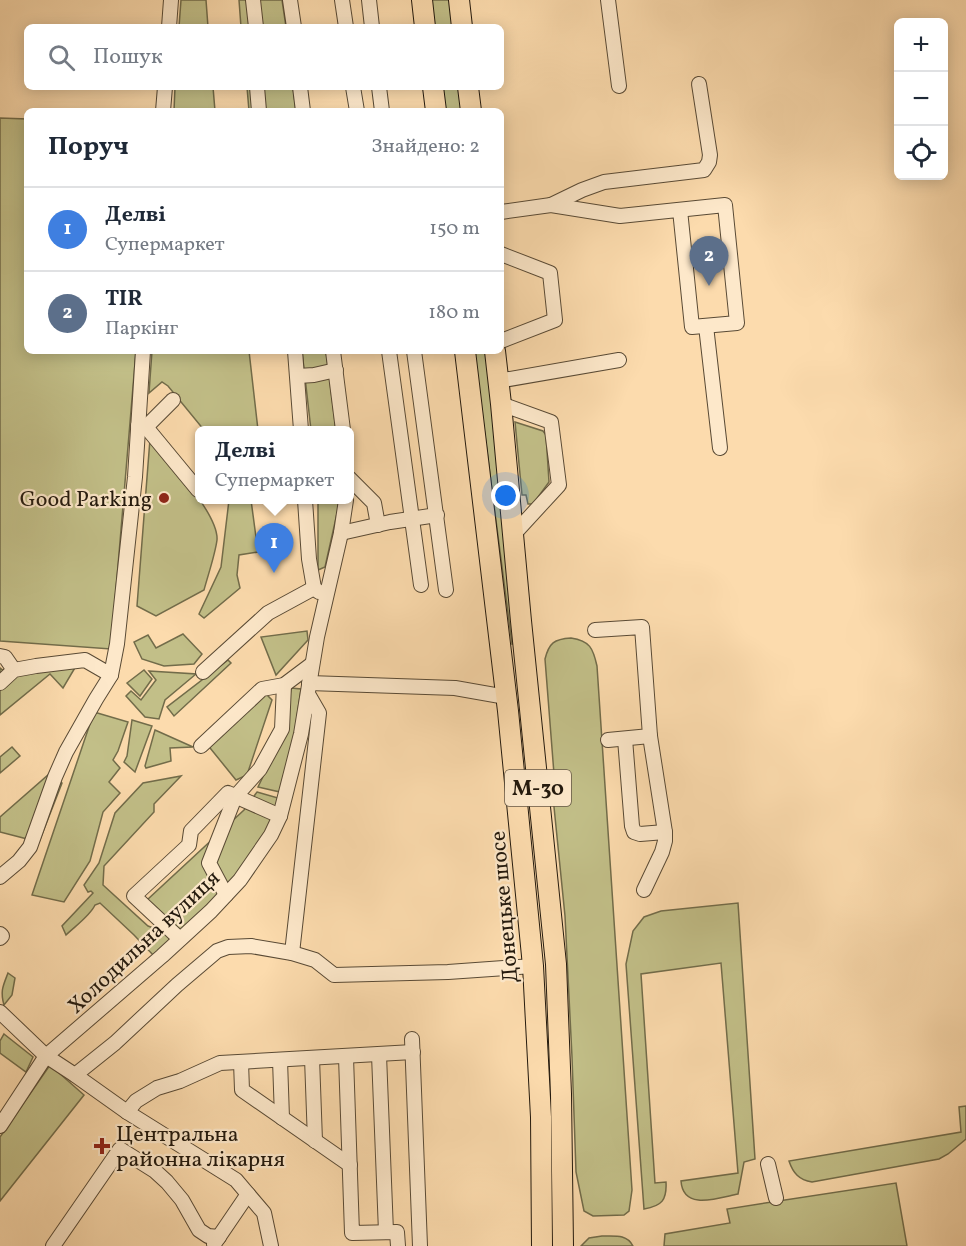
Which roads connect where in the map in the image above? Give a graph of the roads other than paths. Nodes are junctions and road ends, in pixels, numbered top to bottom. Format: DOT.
graph roads {
  1 [pos="171,0"];
  2 [pos="253,0"];
  3 [pos="290,0"];
  4 [pos="342,0"];
  5 [pos="369,0"];
  6 [pos="422,0"];
  7 [pos="459,0"];
  8 [pos="608,0"];
  9 [pos="169,24"];
  10 [pos="256,24"];
  11 [pos="294,24"];
  12 [pos="346,24"];
  13 [pos="372,24"];
  14 [pos="425,24"];
  15 [pos="462,24"];
  16 [pos="699,84"];
  17 [pos="619,86"];
  18 [pos="165,90"];
  19 [pos="256,90"];
  20 [pos="300,90"];
  21 [pos="354,90"];
  22 [pos="379,90"];
  23 [pos="433,90"];
  24 [pos="468,90"];
  25 [pos="163,108"];
  26 [pos="259,108"];
  27 [pos="303,108"];
  28 [pos="356,108"];
  29 [pos="382,108"];
  30 [pos="436,108"];
  31 [pos="471,108"];
  32 [pos="551,206"];
  33 [pos="680,210"];
  34 [pos="504,212"];
  35 [pos="504,255"];
  36 [pos="706,326"];
  37 [pos="504,340"];
  38 [pos="143,354"];
  39 [pos="295,354"];
  40 [pos="333,354"];
  41 [pos="389,354"];
  42 [pos="414,354"];
  43 [pos="465,354"];
  44 [pos="495,354"];
  45 [pos="619,360"];
  46 [pos="336,370"];
  47 [pos="298,376"];
  48 [pos="498,381"];
  49 [pos="173,400"];
  50 [pos="501,404"];
  51 [pos="142,426"];
  52 [pos="301,426"];
  53 [pos="343,426"];
  54 [pos="720,448"];
  55 [pos="354,483"];
  56 [pos="195,487"];
  57 [pos="305,504"];
  58 [pos="345,504"];
  59 [pos="437,515"];
  60 [pos="412,519"];
  61 [pos="378,525"];
  62 [pos="341,533"];
  63 [pos="513,535"];
  64 [pos="421,585"];
  65 [pos="314,588"];
  66 [pos="446,590"];
  67 [pos="326,596"];
  68 [pos="594,630"];
  69 [pos="0,656"];
  70 [pos="312,664"];
  71 [pos="204,672"];
  72 [pos="111,675"];
  73 [pos="8,676"];
  74 [pos="284,685"];
  75 [pos="308,688"];
  76 [pos="506,697"];
  77 [pos="650,736"];
  78 [pos="626,739"];
  79 [pos="608,740"];
  80 [pos="201,746"];
  81 [pos="235,797"];
  82 [pos="280,816"];
  83 [pos="665,832"];
  84 [pos="0,878"];
  85 [pos="644,890"];
  86 [pos="226,895"];
  87 [pos="180,939"];
  88 [pos="292,953"];
  89 [pos="533,966"];
  90 [pos="3,1020"];
  91 [pos="379,1055"];
  92 [pos="46,1056"];
  93 [pos="346,1057"];
  94 [pos="312,1058"];
  95 [pos="280,1060"];
  96 [pos="241,1062"];
  97 [pos="75,1075"];
  98 [pos="127,1112"];
  99 [pos="282,1118"];
  100 [pos="0,1126"];
  101 [pos="315,1141"];
  102 [pos="768,1164"];
  103 [pos="350,1165"];
  104 [pos="248,1194"];
  105 [pos="776,1198"];
  106 [pos="378,1237"];
  107 [pos="216,1242"];
  108 [pos="53,1246"];
  109 [pos="271,1246"];
  110 [pos="398,1246"];
  111 [pos="420,1246"];
  112 [pos="542,1246"];
  113 [pos="563,1246"];
  1 -- 9 [label="street"];
  2 -- 10 [label="street"];
  3 -- 11 [label="street"];
  4 -- 12 [label="street"];
  5 -- 13 [label="street"];
  6 -- 14 [label="highway"];
  7 -- 15 [label="highway"];
  8 -- 17 [label="street"];
  16 -- 32 [label="street"];
  18 -- 25 [label="street"];
  19 -- 26 [label="street"];
  20 -- 27 [label="street"];
  21 -- 28 [label="street"];
  22 -- 29 [label="street"];
  23 -- 30 [label="highway"];
  24 -- 31 [label="highway"];
  32 -- 33 [label="street"];
  32 -- 34 [label="street"];
  33 -- 36 [label="street"];
  33 -- 36 [label="street"];
  35 -- 37 [label="street"];
  36 -- 54 [label="street"];
  38 -- 51 [label="street"];
  39 -- 47 [label="street"];
  40 -- 46 [label="street"];
  41 -- 60 [label="street"];
  42 -- 59 [label="street"];
  43 -- 76 [label="highway, Донецьке шосе / М-30"];
  44 -- 48 [label="highway, Донецьке шосе / М-30"];
  45 -- 48 [label="street"];
  46 -- 47 [label="street"];
  46 -- 53 [label="street"];
  47 -- 52 [label="street"];
  48 -- 50 [label="highway, Донецьке шосе / М-30"];
  49 -- 51 [label="street"];
  50 -- 63 [label="highway, Донецьке шосе / М-30"];
  50 -- 63 [label="street"];
  51 -- 56 [label="street"];
  51 -- 72 [label="street"];
  55 -- 61 [label="street"];
  57 -- 65 [label="street"];
  58 -- 62 [label="street, Холодильна вулиця"];
  59 -- 60 [label="street"];
  59 -- 66 [label="street"];
  60 -- 61 [label="street"];
  60 -- 64 [label="street"];
  61 -- 62 [label="street"];
  62 -- 67 [label="street, Холодильна вулиця"];
  63 -- 113 [label="highway, Донецьке шосе / М-30"];
  65 -- 67 [label="street"];
  65 -- 71 [label="street"];
  67 -- 70 [label="street, Холодильна вулиця"];
  68 -- 77 [label="street"];
  69 -- 73 [label="street"];
  70 -- 74 [label="street"];
  70 -- 75 [label="street, Холодильна вулиця"];
  72 -- 73 [label="street"];
  72 -- 84 [label="street"];
  74 -- 80 [label="street"];
  74 -- 81 [label="street"];
  75 -- 76 [label="street"];
  75 -- 82 [label="street, Холодильна вулиця"];
  75 -- 88 [label="street"];
  76 -- 89 [label="highway, Донецьке шосе / М-30"];
  77 -- 78 [label="street"];
  77 -- 83 [label="street"];
  78 -- 79 [label="street"];
  78 -- 83 [label="street"];
  81 -- 82 [label="street"];
  81 -- 86 [label="street"];
  81 -- 87 [label="street"];
  82 -- 86 [label="street, Холодильна вулиця"];
  83 -- 85 [label="street"];
  86 -- 87 [label="street, Холодильна вулиця"];
  87 -- 92 [label="street, Холодильна вулиця"];
  88 -- 89 [label="street"];
  88 -- 97 [label="street"];
  89 -- 112 [label="highway, Донецьке шосе / М-30"];
  90 -- 92 [label="street"];
  91 -- 93 [label="street"];
  91 -- 106 [label="street"];
  91 -- 111 [label="street"];
  92 -- 97 [label="street"];
  92 -- 100 [label="street, Холодильна вулиця"];
  93 -- 94 [label="street"];
  93 -- 103 [label="street"];
  94 -- 95 [label="street"];
  94 -- 101 [label="street"];
  95 -- 96 [label="street"];
  95 -- 99 [label="street"];
  96 -- 98 [label="street"];
  96 -- 99 [label="street"];
  97 -- 98 [label="street"];
  98 -- 104 [label="street"];
  99 -- 101 [label="street"];
  101 -- 103 [label="street"];
  102 -- 105 [label="street"];
  103 -- 106 [label="street"];
  104 -- 107 [label="street"];
  104 -- 109 [label="street"];
  106 -- 110 [label="street"];
  107 -- 108 [label="street"];
}
